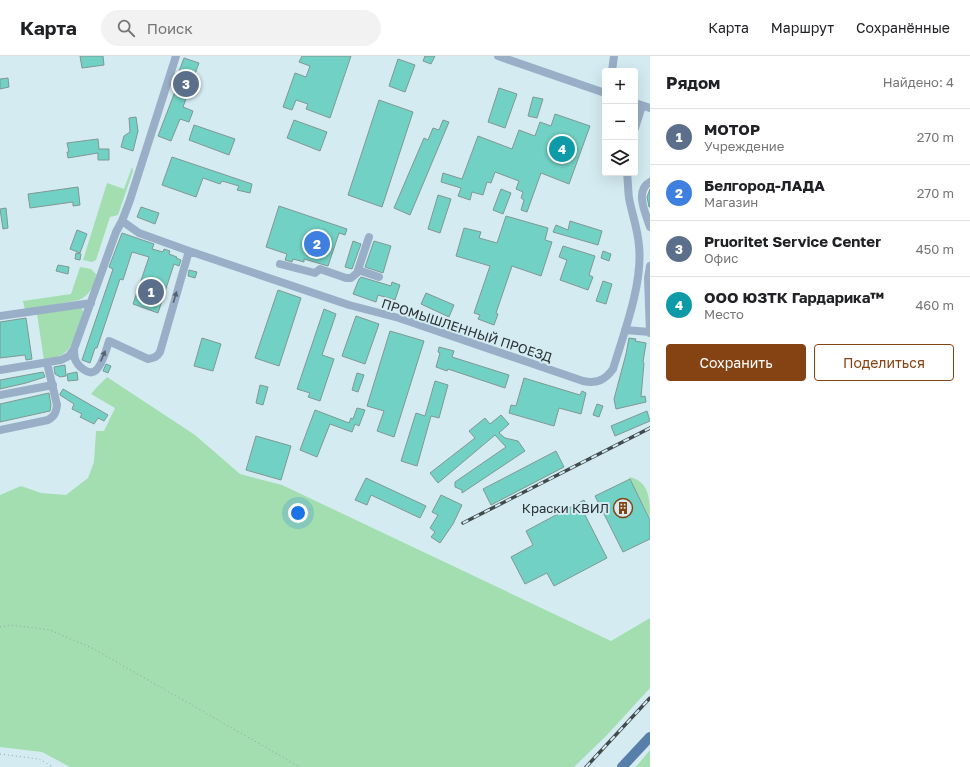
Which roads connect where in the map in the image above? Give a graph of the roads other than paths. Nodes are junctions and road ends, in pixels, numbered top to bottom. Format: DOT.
graph roads {
  1 [pos="176,56"];
  2 [pos="498,56"];
  3 [pos="614,56"];
  4 [pos="612,68"];
  5 [pos="602,92"];
  6 [pos="642,106"];
  7 [pos="638,119"];
  8 [pos="628,176"];
  9 [pos="650,182"];
  10 [pos="122,221"];
  11 [pos="650,227"];
  12 [pos="369,237"];
  13 [pos="189,251"];
  14 [pos="280,264"];
  15 [pos="650,266"];
  16 [pos="358,270"];
  17 [pos="379,277"];
  18 [pos="91,303"];
  19 [pos="0,316"];
  20 [pos="625,330"];
  21 [pos="650,333"];
  22 [pos="74,349"];
  23 [pos="47,363"];
  24 [pos="0,370"];
  25 [pos="53,385"];
  26 [pos="0,395"];
  27 [pos="0,430"];
  28 [pos="650,737"];
  29 [pos="622,767"];
  1 -- 10 [label="street"];
  2 -- 5 [label="street"];
  3 -- 4 [label="street"];
  6 -- 7 [label="street"];
  8 -- 20 [label="street, ПРОМЫШЛЕННЫЙ ПРОЕЗД"];
  9 -- 11 [label="street"];
  10 -- 13 [label="street, ПРОМЫШЛЕННЫЙ ПРОЕЗД"];
  10 -- 18 [label="street"];
  12 -- 16 [label="street"];
  13 -- 20 [label="street, ПРОМЫШЛЕННЫЙ ПРОЕЗД"];
  22 -- 13 [label="street, one-way"];
  14 -- 16 [label="street"];
  15 -- 21 [label="street"];
  16 -- 17 [label="street"];
  18 -- 19 [label="street"];
  18 -- 22 [label="street"];
  20 -- 21 [label="street"];
  22 -- 23 [label="street"];
  23 -- 24 [label="street"];
  23 -- 25 [label="street"];
  25 -- 26 [label="street"];
  25 -- 27 [label="street"];
  28 -- 29 [label="main road"];
}
